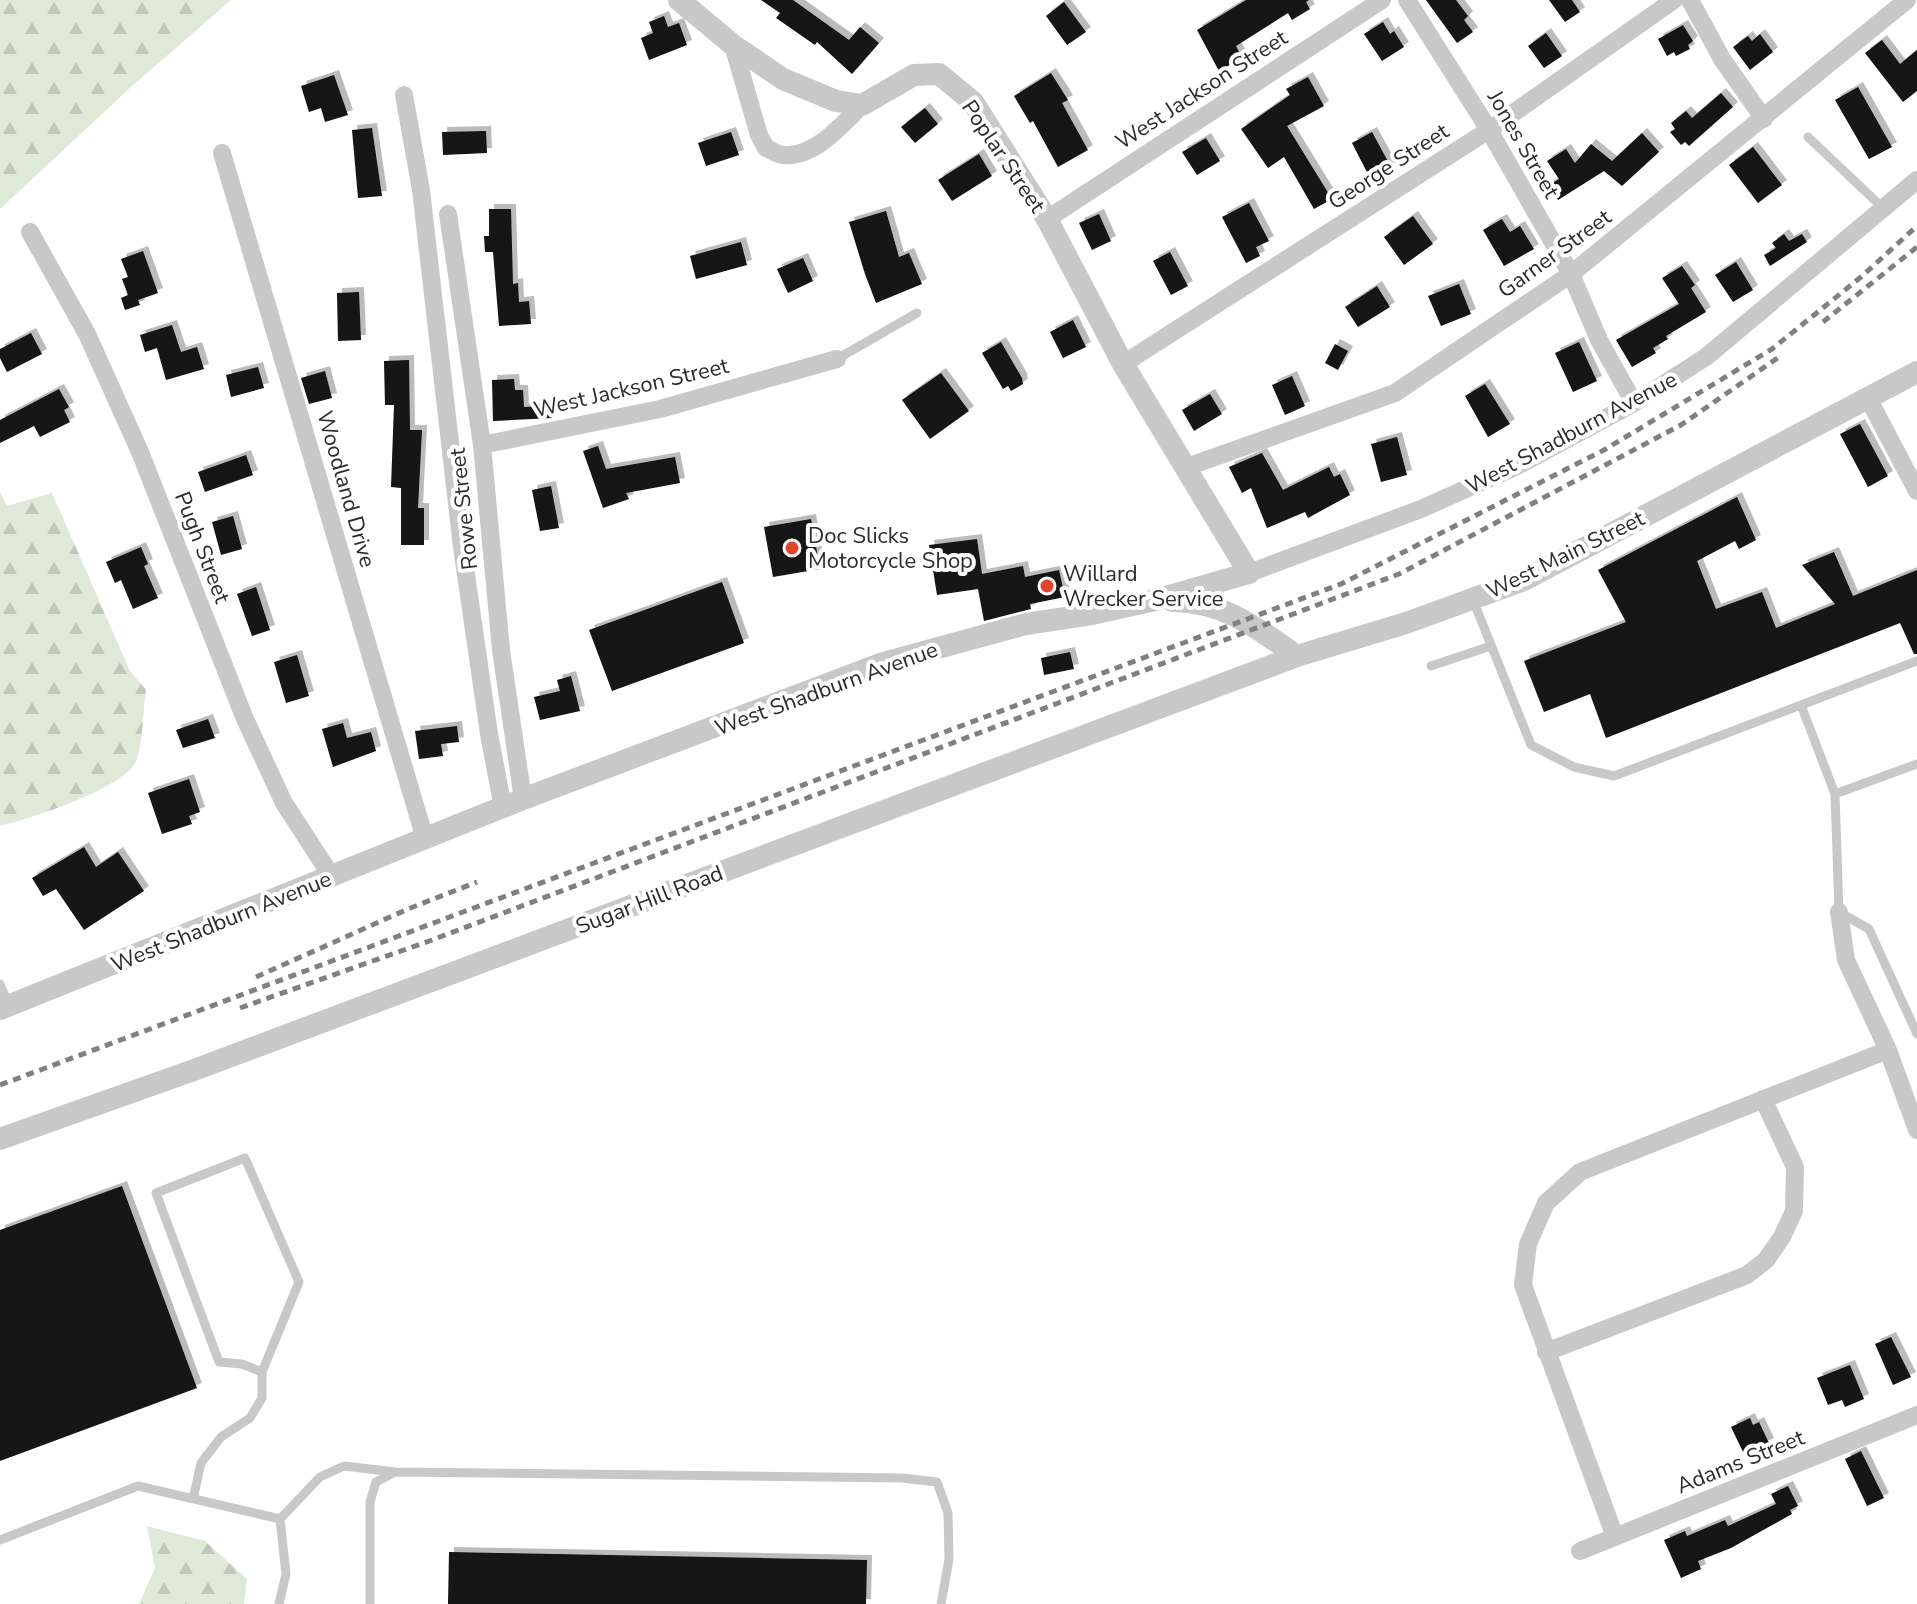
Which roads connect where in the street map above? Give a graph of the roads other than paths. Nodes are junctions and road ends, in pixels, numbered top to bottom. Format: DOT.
graph roads {
  1 [pos="679,0"];
  2 [pos="1382,0"];
  3 [pos="1407,0"];
  4 [pos="1674,0"];
  5 [pos="1690,0"];
  6 [pos="1907,0"];
  7 [pos="733,45"];
  8 [pos="404,95"];
  9 [pos="862,105"];
  10 [pos="1764,119"];
  11 [pos="1489,130"];
  12 [pos="1808,137"];
  13 [pos="222,153"];
  14 [pos="1917,180"];
  15 [pos="1884,209"];
  16 [pos="448,214"];
  17 [pos="1047,219"];
  18 [pos="30,232"];
  19 [pos="1571,274"];
  20 [pos="917,313"];
  21 [pos="837,359"];
  22 [pos="1123,364"];
  23 [pos="1917,372"];
  24 [pos="1868,398"];
  25 [pos="1634,403"];
  26 [pos="482,445"];
  27 [pos="1184,468"];
  28 [pos="1917,491"];
  29 [pos="1249,573"];
  30 [pos="1155,600"];
  31 [pos="1473,600"];
  32 [pos="1491,646"];
  33 [pos="1297,656"];
  34 [pos="1917,661"];
  35 [pos="1431,666"];
  36 [pos="1801,705"];
  37 [pos="1917,764"];
  38 [pos="1835,794"];
  39 [pos="513,804"];
  40 [pos="425,839"];
  41 [pos="332,877"];
  42 [pos="1839,912"];
  43 [pos="0,984"];
  44 [pos="4,1008"];
  45 [pos="1917,1034"];
  46 [pos="1888,1050"];
  47 [pos="1763,1099"];
  48 [pos="1917,1130"];
  49 [pos="0,1139"];
  50 [pos="1546,1352"];
  51 [pos="262,1372"];
  52 [pos="1917,1415"];
  53 [pos="395,1472"];
  54 [pos="193,1499"];
  55 [pos="280,1519"];
  56 [pos="1615,1537"];
  57 [pos="0,1540"];
  58 [pos="1580,1551"];
  59 [pos="279,1604"];
  60 [pos="370,1604"];
  61 [pos="941,1604"];
  1 -- 7 [label="street"];
  2 -- 17 [label="street, West Jackson Street"];
  3 -- 11 [label="street, Jones Street"];
  4 -- 11 [label="street, George Street"];
  5 -- 10 [label="street"];
  6 -- 10 [label="street, Garner Street"];
  7 -- 9 [label="street"];
  7 -- 9 [label="street, Poplar Street"];
  8 -- 39 [label="street"];
  9 -- 17 [label="street, Poplar Street"];
  10 -- 19 [label="street, Garner Street"];
  11 -- 19 [label="street, Jones Street"];
  11 -- 22 [label="street, George Street"];
  12 -- 15 [label="lane"];
  13 -- 40 [label="street, Woodland Drive"];
  14 -- 15 [label="street, West Shadburn Avenue"];
  15 -- 25 [label="street, West Shadburn Avenue"];
  16 -- 26 [label="street, Rowe Street"];
  17 -- 22 [label="street, Poplar Street"];
  18 -- 41 [label="street, Pugh Street"];
  19 -- 25 [label="street, Jones Street"];
  19 -- 27 [label="street, Garner Street"];
  20 -- 21 [label="lane"];
  21 -- 26 [label="street, West Jackson Street"];
  22 -- 27 [label="street, Poplar Street"];
  23 -- 24 [label="street, West Main Street"];
  24 -- 28 [label="street"];
  24 -- 31 [label="street, West Main Street"];
  25 -- 29 [label="street, West Shadburn Avenue"];
  26 -- 39 [label="street, Rowe Street"];
  27 -- 29 [label="street, Poplar Street"];
  29 -- 30 [label="street, West Shadburn Avenue"];
  30 -- 33 [label="street"];
  30 -- 39 [label="street, West Shadburn Avenue"];
  31 -- 32 [label="lane"];
  31 -- 33 [label="street, West Main Street"];
  32 -- 35 [label="lane"];
  32 -- 36 [label="lane"];
  33 -- 49 [label="street, Sugar Hill Road"];
  34 -- 36 [label="lane"];
  36 -- 38 [label="lane"];
  37 -- 38 [label="lane"];
  38 -- 42 [label="lane"];
  39 -- 40 [label="street, West Shadburn Avenue"];
  40 -- 41 [label="street, West Shadburn Avenue"];
  41 -- 44 [label="street, West Shadburn Avenue"];
  42 -- 45 [label="lane"];
  42 -- 46 [label="street"];
  43 -- 44 [label="lane"];
  46 -- 47 [label="street"];
  46 -- 48 [label="street"];
  47 -- 50 [label="street"];
  47 -- 50 [label="street"];
  50 -- 56 [label="street"];
  51 -- 51 [label="lane"];
  51 -- 54 [label="lane"];
  52 -- 56 [label="street, Adams Street"];
  53 -- 55 [label="lane"];
  53 -- 60 [label="lane"];
  53 -- 61 [label="lane"];
  54 -- 55 [label="lane"];
  54 -- 57 [label="lane"];
  55 -- 59 [label="lane"];
  56 -- 58 [label="street, Adams Street"];
}
